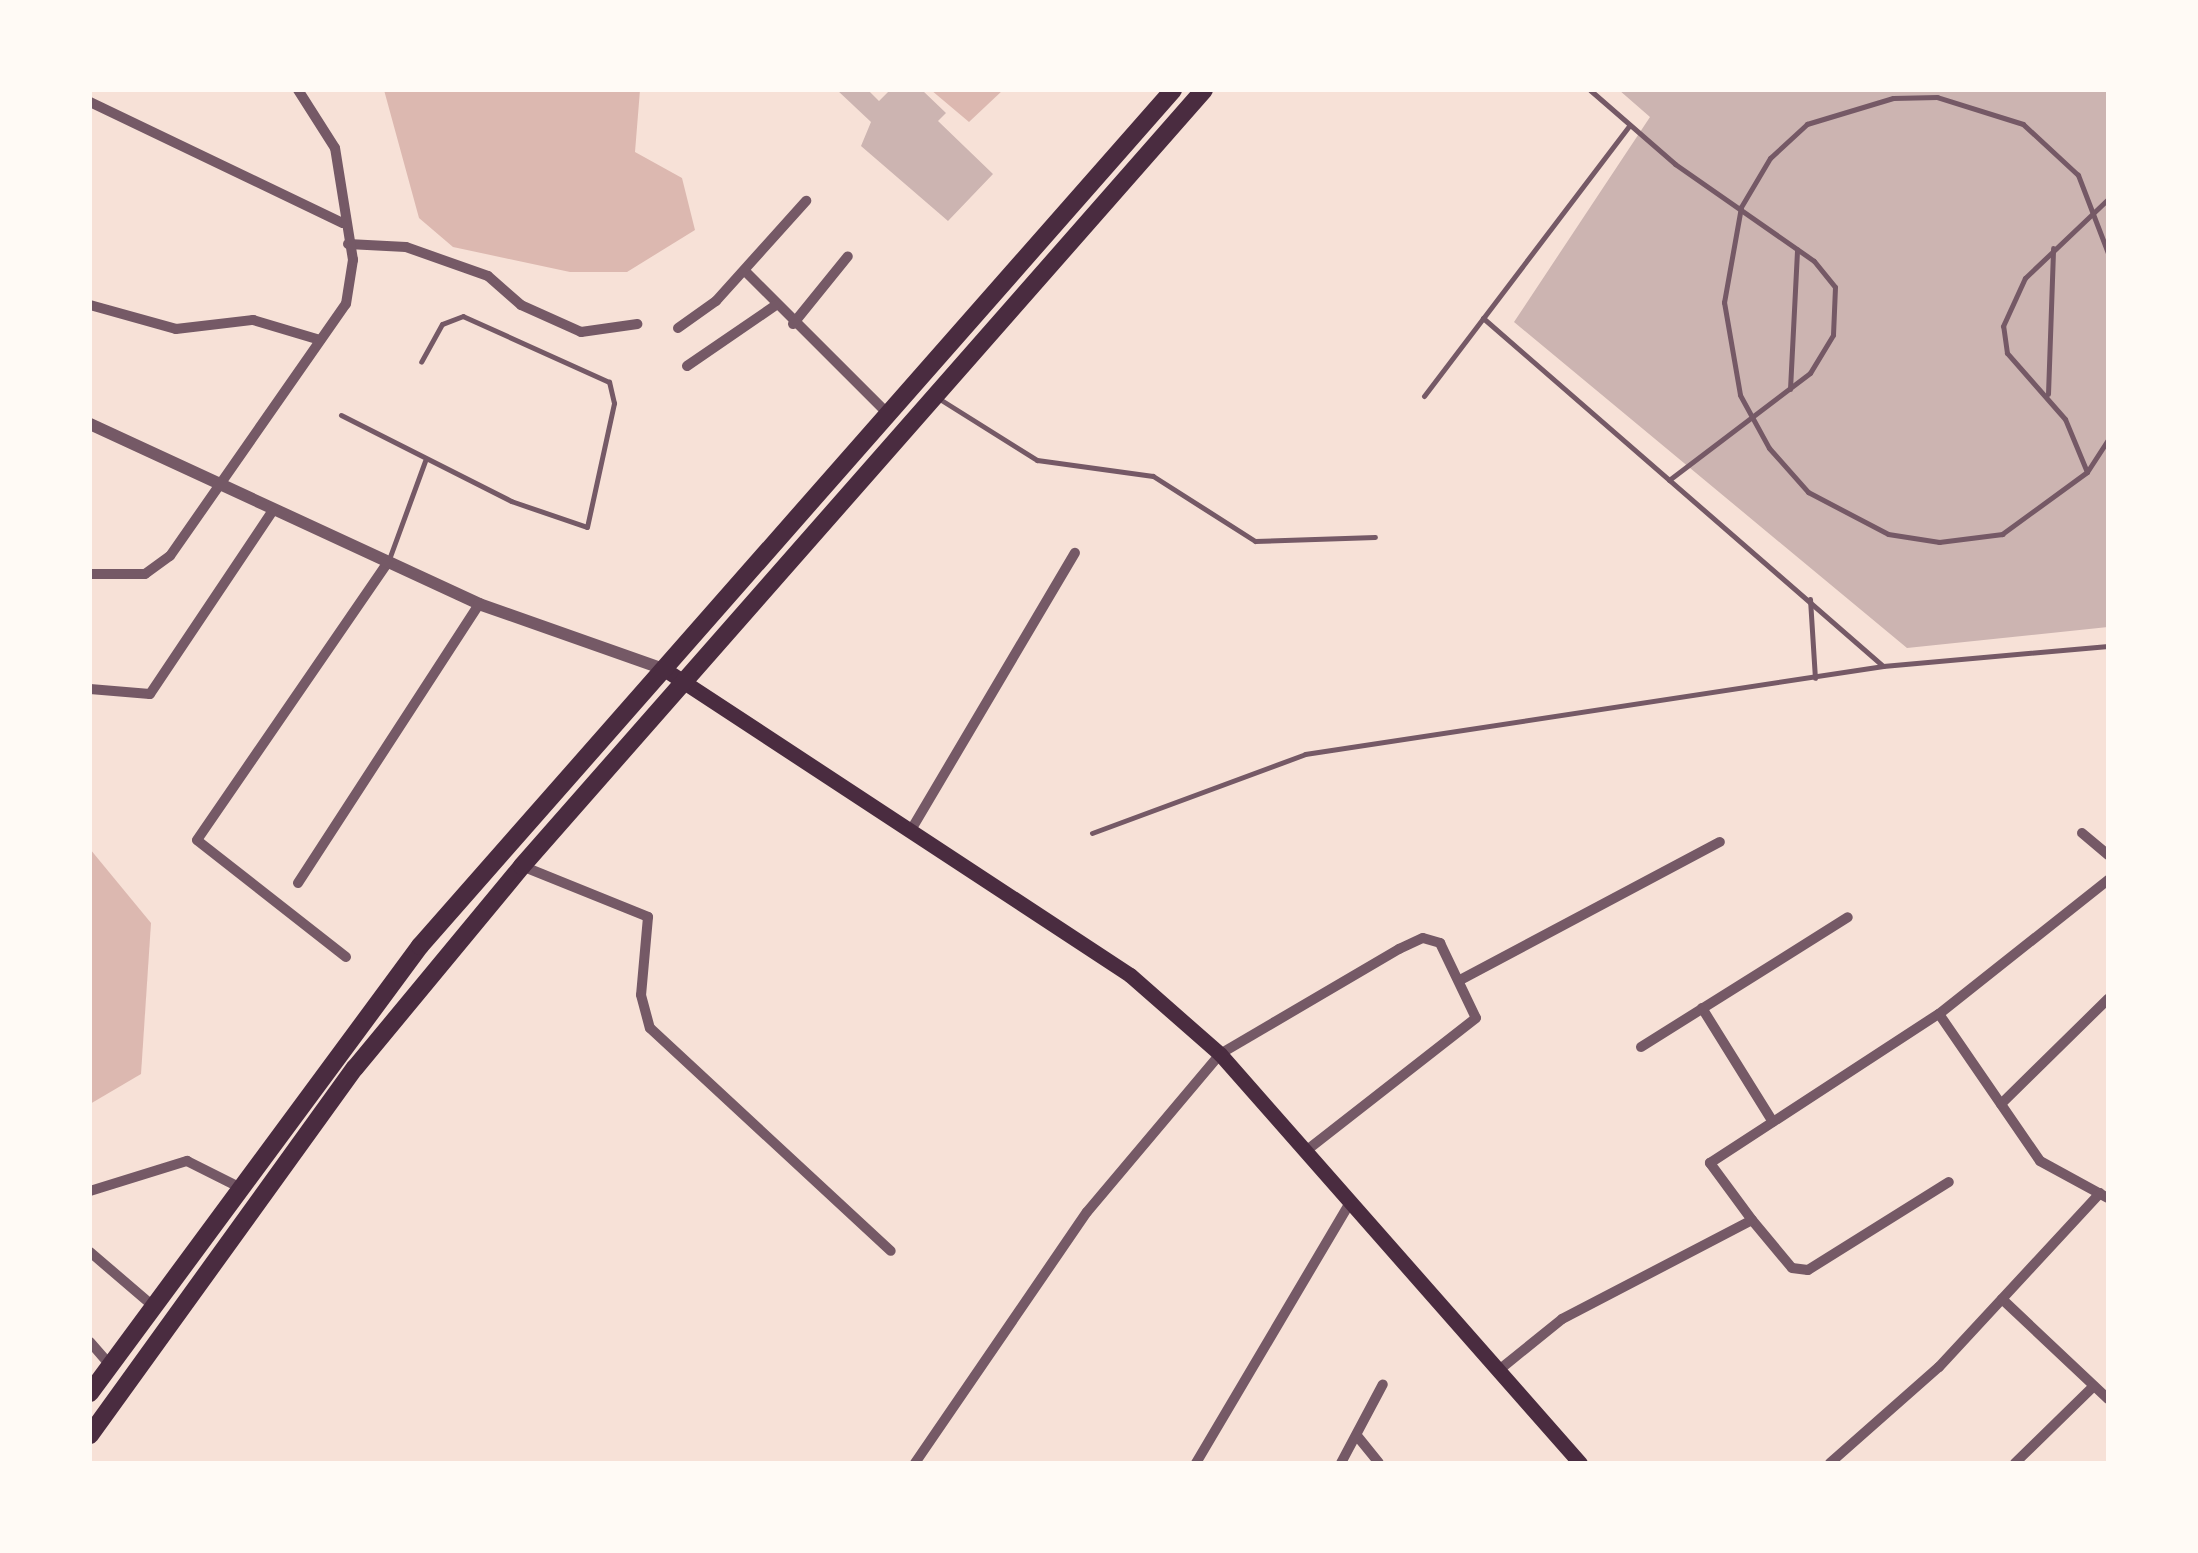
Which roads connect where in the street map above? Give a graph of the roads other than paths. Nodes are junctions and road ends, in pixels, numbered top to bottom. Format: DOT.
graph roads {
  1 [pos="298,90"];
  2 [pos="1204,90"];
  3 [pos="1590,90"];
  4 [pos="1167,92"];
  5 [pos="90,102"];
  6 [pos="1630,125"];
  7 [pos="2108,199"];
  8 [pos="806,201"];
  9 [pos="1740,207"];
  10 [pos="2093,207"];
  11 [pos="343,223"];
  12 [pos="348,244"];
  13 [pos="1798,248"];
  14 [pos="2054,248"];
  15 [pos="2108,253"];
  16 [pos="848,256"];
  17 [pos="745,271"];
  18 [pos="776,305"];
  19 [pos="90,306"];
  20 [pos="1484,318"];
  21 [pos="638,324"];
  22 [pos="794,324"];
  23 [pos="678,328"];
  24 [pos="320,340"];
  25 [pos="421,362"];
  26 [pos="687,366"];
  27 [pos="1790,390"];
  28 [pos="934,396"];
  29 [pos="1424,396"];
  30 [pos="2048,397"];
  31 [pos="888,414"];
  32 [pos="341,416"];
  33 [pos="1750,419"];
  34 [pos="90,424"];
  35 [pos="2108,440"];
  36 [pos="425,461"];
  37 [pos="2087,472"];
  38 [pos="1670,480"];
  39 [pos="224,490"];
  40 [pos="271,512"];
  41 [pos="1375,536"];
  42 [pos="1075,553"];
  43 [pos="387,564"];
  44 [pos="90,574"];
  45 [pos="1809,596"];
  46 [pos="479,604"];
  47 [pos="2108,646"];
  48 [pos="1883,666"];
  49 [pos="664,670"];
  50 [pos="1815,678"];
  51 [pos="685,679"];
  52 [pos="90,689"];
  53 [pos="911,830"];
  54 [pos="1092,832"];
  55 [pos="2082,833"];
  56 [pos="1720,842"];
  57 [pos="2108,855"];
  58 [pos="522,866"];
  59 [pos="2108,880"];
  60 [pos="298,883"];
  61 [pos="1848,917"];
  62 [pos="346,958"];
  63 [pos="1462,978"];
  64 [pos="2108,999"];
  65 [pos="1702,1008"];
  66 [pos="1939,1014"];
  67 [pos="1641,1047"];
  68 [pos="1220,1054"];
  69 [pos="2000,1104"];
  70 [pos="1773,1122"];
  71 [pos="1306,1151"];
  72 [pos="1949,1182"];
  73 [pos="239,1187"];
  74 [pos="90,1191"];
  75 [pos="2104,1196"];
  76 [pos="1350,1202"];
  77 [pos="1752,1220"];
  78 [pos="891,1250"];
  79 [pos="90,1252"];
  80 [pos="2002,1298"];
  81 [pos="152,1306"];
  82 [pos="90,1342"];
  83 [pos="110,1365"];
  84 [pos="1500,1370"];
  85 [pos="1383,1384"];
  86 [pos="2094,1386"];
  87 [pos="90,1393"];
  88 [pos="2108,1398"];
  89 [pos="90,1435"];
  90 [pos="1358,1437"];
  91 [pos="915,1463"];
  92 [pos="1196,1463"];
  93 [pos="1341,1463"];
  94 [pos="1378,1463"];
  95 [pos="1580,1463"];
  96 [pos="1830,1463"];
  97 [pos="2015,1463"];
  1 -- 11 [label="street"];
  2 -- 28 [label="highway"];
  3 -- 6 [label="lane"];
  4 -- 31 [label="highway"];
  5 -- 11 [label="street"];
  6 -- 9 [label="lane"];
  6 -- 20 [label="lane"];
  7 -- 10 [label="lane"];
  8 -- 17 [label="street"];
  9 -- 10 [label="lane"];
  9 -- 13 [label="lane"];
  9 -- 33 [label="lane"];
  10 -- 14 [label="lane"];
  10 -- 15 [label="lane"];
  11 -- 12 [label="street"];
  12 -- 21 [label="street"];
  12 -- 24 [label="street"];
  13 -- 27 [label="lane"];
  13 -- 27 [label="lane"];
  14 -- 30 [label="lane"];
  14 -- 30 [label="lane"];
  16 -- 22 [label="street"];
  17 -- 18 [label="street"];
  17 -- 23 [label="street"];
  18 -- 22 [label="street"];
  18 -- 26 [label="street"];
  19 -- 24 [label="street"];
  20 -- 29 [label="lane"];
  20 -- 38 [label="lane"];
  22 -- 31 [label="street"];
  24 -- 39 [label="street"];
  25 -- 36 [label="lane"];
  27 -- 33 [label="lane"];
  28 -- 41 [label="lane"];
  28 -- 51 [label="highway"];
  30 -- 37 [label="lane"];
  31 -- 49 [label="highway"];
  32 -- 36 [label="lane"];
  33 -- 37 [label="lane"];
  33 -- 38 [label="lane"];
  34 -- 39 [label="street"];
  35 -- 37 [label="lane"];
  36 -- 43 [label="lane"];
  38 -- 45 [label="lane"];
  39 -- 40 [label="street"];
  39 -- 44 [label="street"];
  40 -- 43 [label="street"];
  40 -- 52 [label="street"];
  42 -- 53 [label="street"];
  43 -- 46 [label="street"];
  43 -- 62 [label="street"];
  45 -- 48 [label="lane"];
  45 -- 50 [label="lane"];
  46 -- 49 [label="street"];
  46 -- 60 [label="street"];
  47 -- 48 [label="lane"];
  48 -- 50 [label="lane"];
  49 -- 51 [label="main road"];
  49 -- 73 [label="highway"];
  50 -- 54 [label="lane"];
  51 -- 53 [label="main road"];
  51 -- 58 [label="highway"];
  53 -- 68 [label="main road"];
  55 -- 57 [label="street"];
  56 -- 63 [label="street"];
  58 -- 78 [label="street"];
  58 -- 89 [label="highway"];
  59 -- 66 [label="street"];
  61 -- 65 [label="street"];
  63 -- 68 [label="street"];
  63 -- 71 [label="street"];
  64 -- 69 [label="street"];
  65 -- 67 [label="street"];
  65 -- 70 [label="street"];
  66 -- 69 [label="street"];
  66 -- 70 [label="street"];
  68 -- 71 [label="main road"];
  68 -- 91 [label="street"];
  69 -- 75 [label="street"];
  70 -- 77 [label="street"];
  71 -- 76 [label="main road"];
  72 -- 77 [label="street"];
  73 -- 74 [label="street"];
  73 -- 81 [label="highway"];
  75 -- 80 [label="street"];
  76 -- 84 [label="main road"];
  76 -- 92 [label="street"];
  77 -- 84 [label="street"];
  79 -- 81 [label="street"];
  80 -- 86 [label="street"];
  80 -- 96 [label="street"];
  81 -- 83 [label="highway"];
  82 -- 83 [label="street"];
  83 -- 87 [label="highway"];
  84 -- 95 [label="main road"];
  85 -- 90 [label="street"];
  86 -- 88 [label="street"];
  86 -- 97 [label="street"];
  90 -- 93 [label="street"];
  90 -- 94 [label="street"];
}
